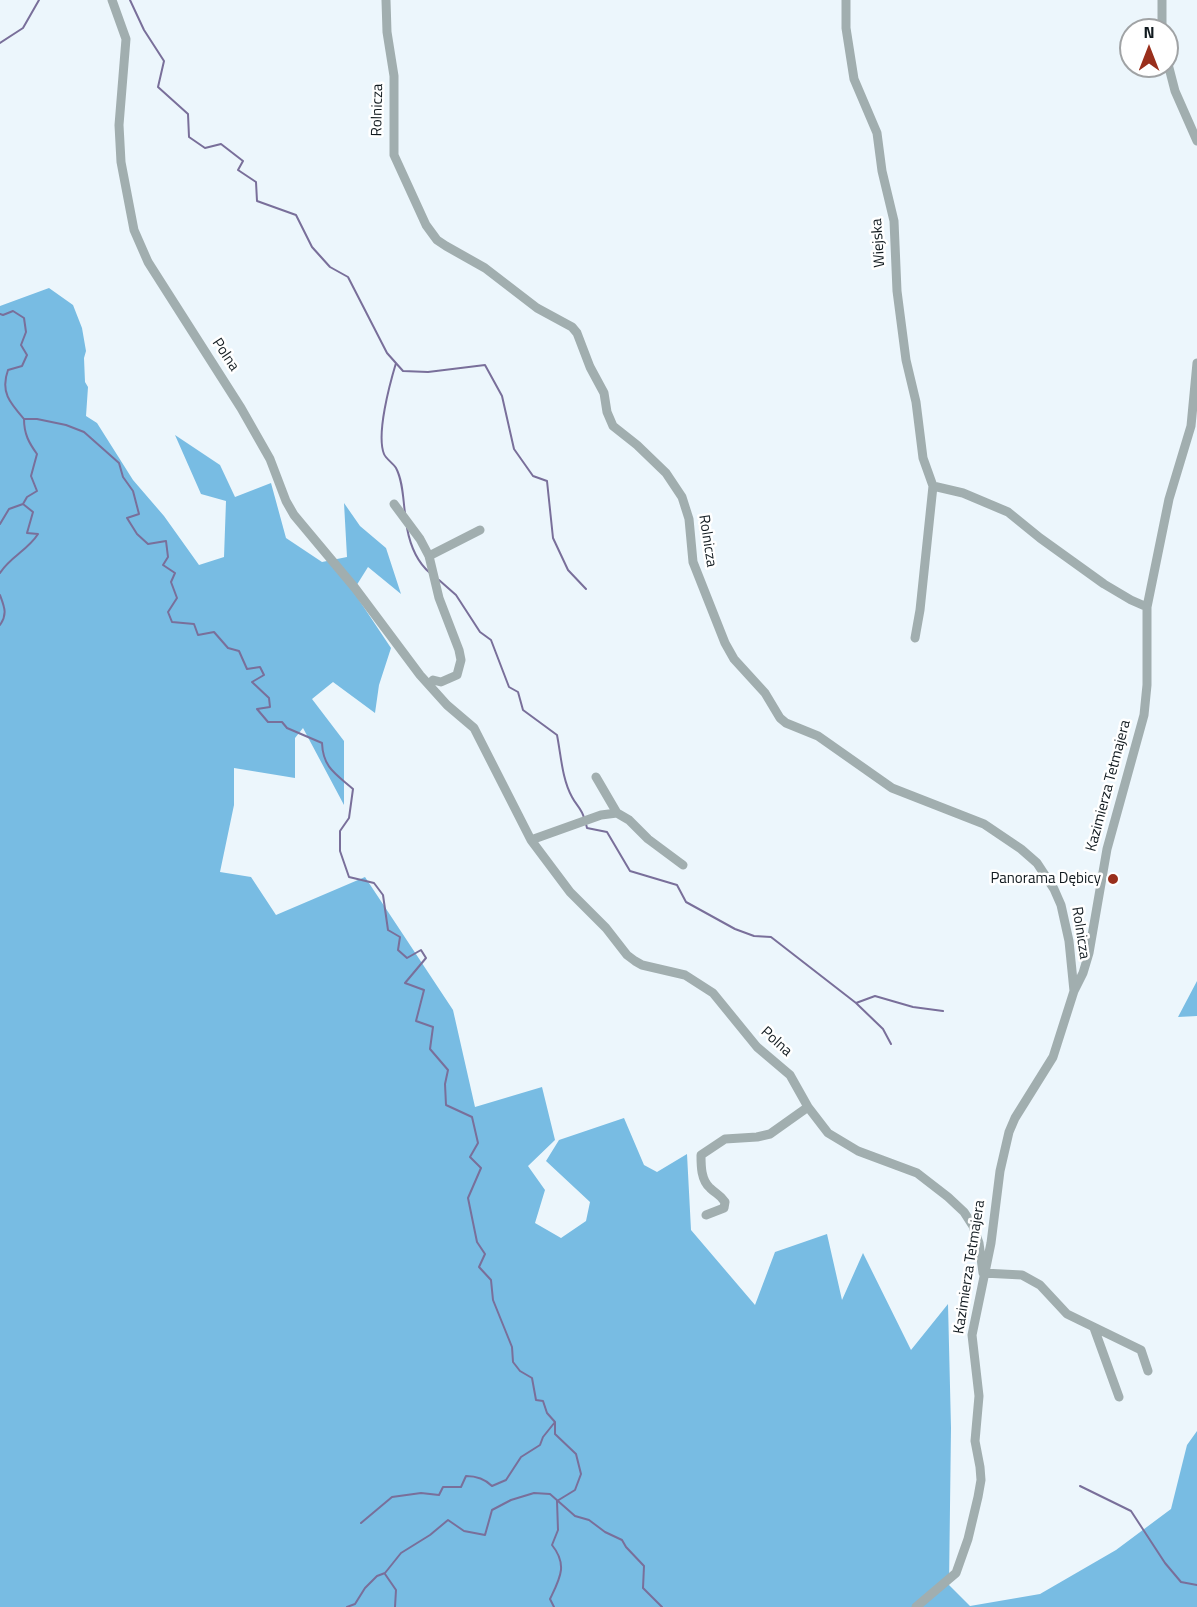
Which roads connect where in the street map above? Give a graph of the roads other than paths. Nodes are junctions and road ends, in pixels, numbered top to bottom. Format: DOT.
graph roads {
  1 [pos="112,0"];
  2 [pos="386,0"];
  3 [pos="846,0"];
  4 [pos="1162,0"];
  5 [pos="1162,18"];
  6 [pos="1172,78"];
  7 [pos="1197,141"];
  8 [pos="1197,363"];
  9 [pos="933,486"];
  10 [pos="394,504"];
  11 [pos="480,530"];
  12 [pos="429,556"];
  13 [pos="1147,607"];
  14 [pos="915,638"];
  15 [pos="429,685"];
  16 [pos="596,777"];
  17 [pos="617,813"];
  18 [pos="531,840"];
  19 [pos="683,865"];
  20 [pos="1074,991"];
  21 [pos="808,1107"];
  22 [pos="706,1215"];
  23 [pos="983,1273"];
  24 [pos="1094,1328"];
  25 [pos="1148,1371"];
  26 [pos="1119,1397"];
  27 [pos="916,1607"];
  1 -- 15 [label="street, Polna"];
  2 -- 20 [label="street, Rolnicza"];
  3 -- 9 [label="street, Wiejska"];
  4 -- 5 [label="street"];
  6 -- 7 [label="street"];
  8 -- 13 [label="street, Kazimierza Tetmajera"];
  9 -- 13 [label="street"];
  9 -- 14 [label="street, Wiejska"];
  10 -- 12 [label="street"];
  11 -- 12 [label="street"];
  12 -- 15 [label="street"];
  13 -- 20 [label="street, Kazimierza Tetmajera"];
  15 -- 18 [label="street, Polna"];
  16 -- 17 [label="street"];
  17 -- 18 [label="street"];
  17 -- 19 [label="street"];
  18 -- 21 [label="street, Polna"];
  20 -- 23 [label="street, Kazimierza Tetmajera"];
  21 -- 22 [label="street"];
  21 -- 23 [label="street, Polna"];
  23 -- 24 [label="street"];
  23 -- 27 [label="street, Kazimierza Tetmajera"];
  24 -- 25 [label="street"];
  24 -- 26 [label="street"];
}
